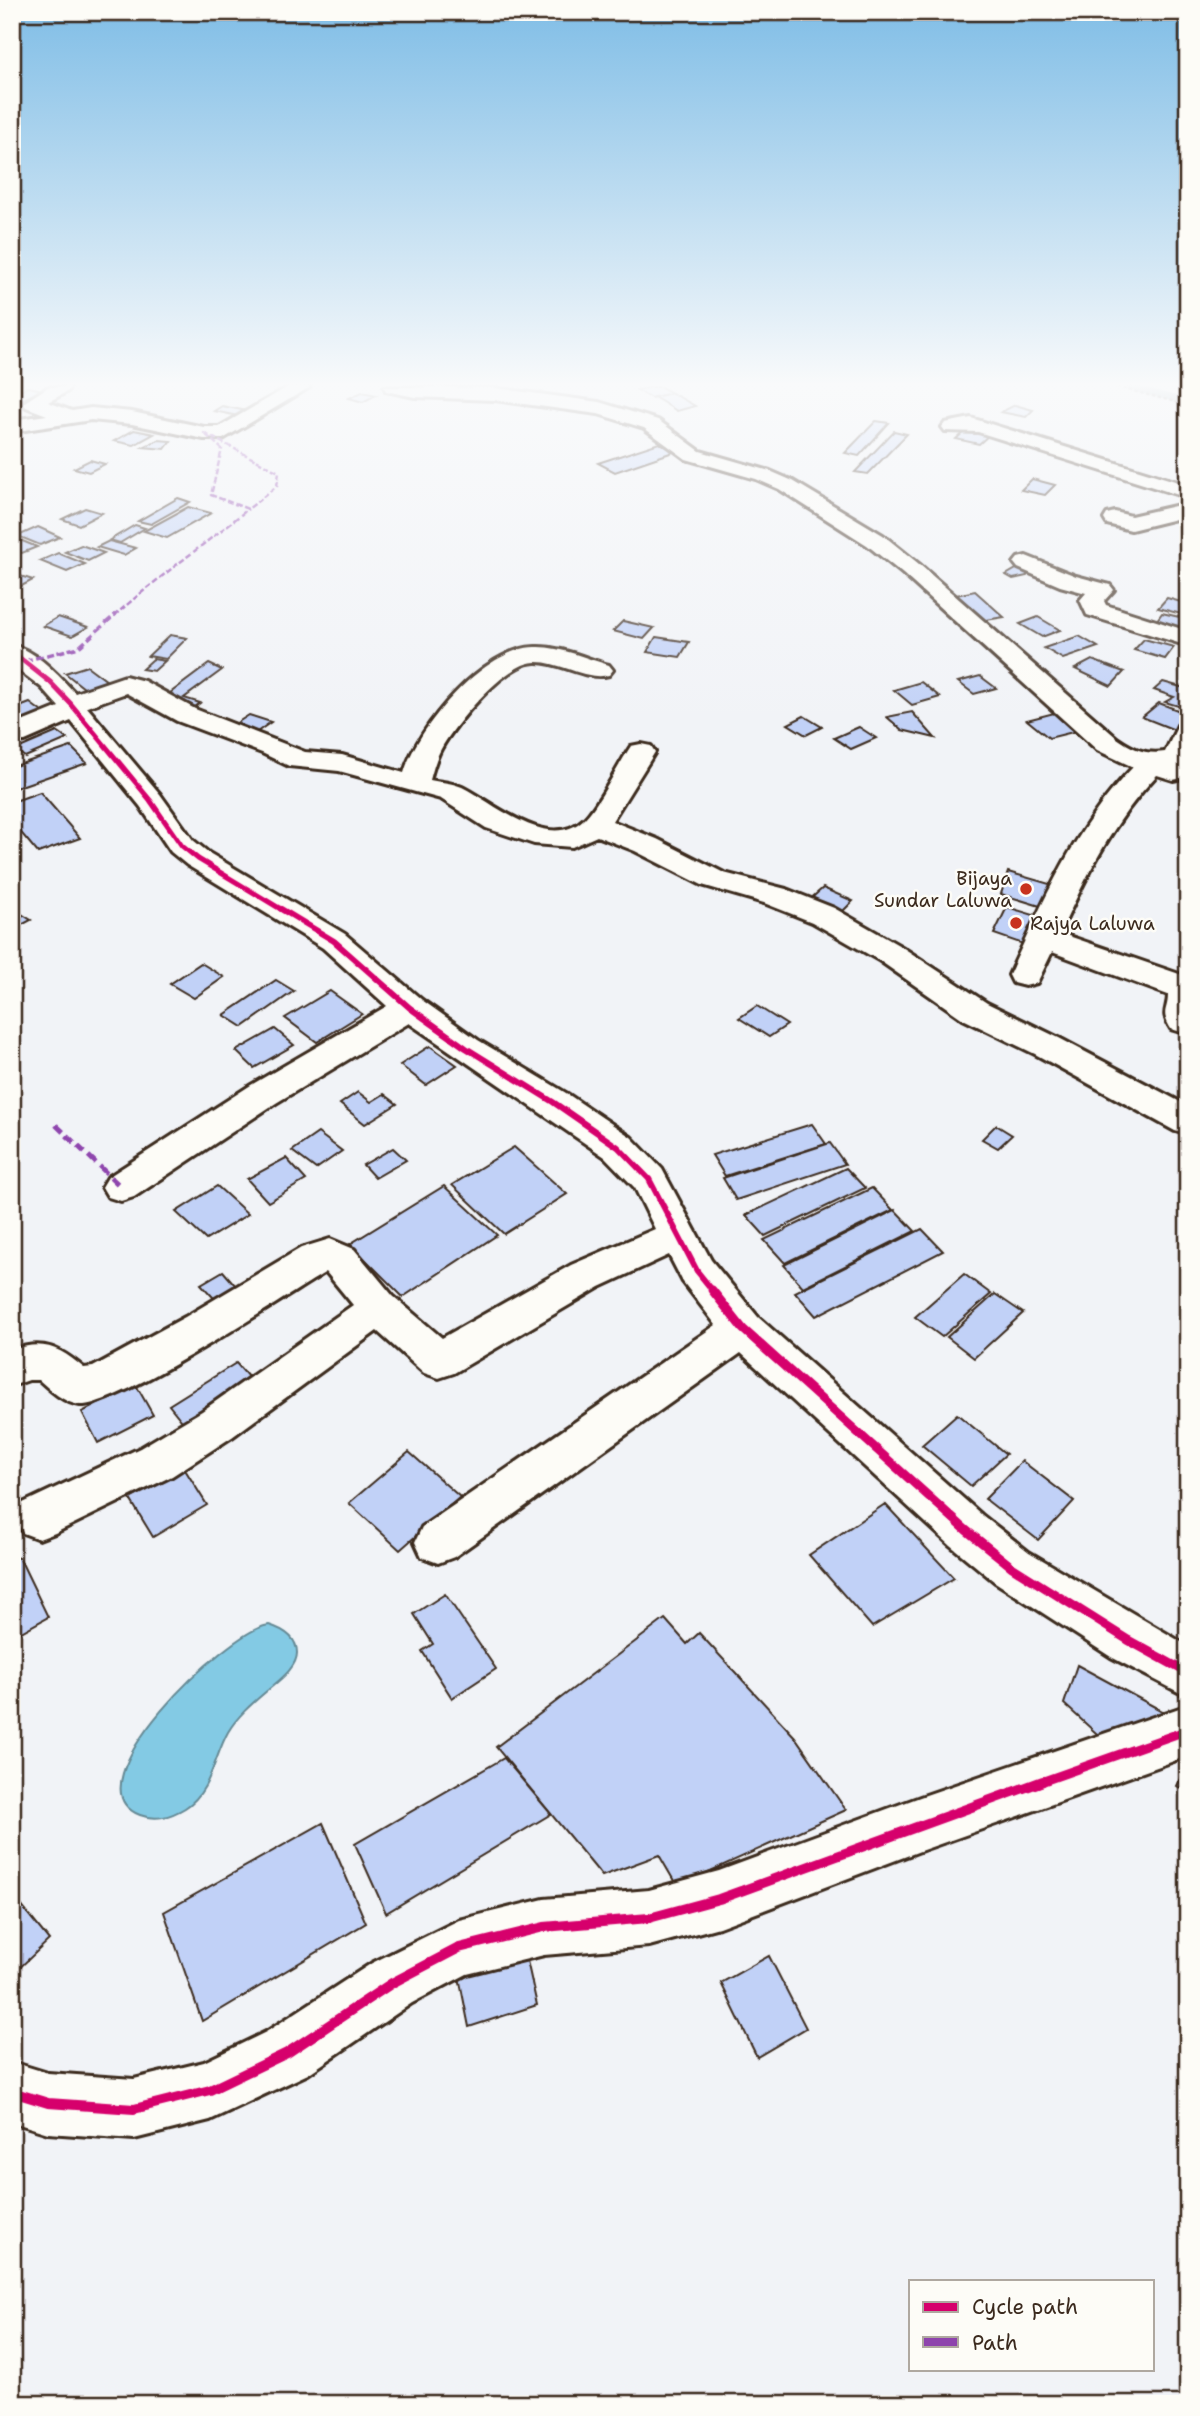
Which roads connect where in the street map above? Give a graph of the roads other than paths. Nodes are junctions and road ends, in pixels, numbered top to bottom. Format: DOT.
graph roads {
  1 [pos="810,500"];
  2 [pos="1188,509"];
  3 [pos="1115,519"];
  4 [pos="1026,563"];
  5 [pos="1188,639"];
  6 [pos="12,652"];
  7 [pos="600,670"];
  8 [pos="73,707"];
  9 [pos="1188,731"];
  10 [pos="15,735"];
  11 [pos="641,752"];
  12 [pos="1152,764"];
  13 [pos="1188,777"];
  14 [pos="415,785"];
  15 [pos="595,825"];
  16 [pos="1042,938"];
  17 [pos="1025,975"];
  18 [pos="410,1008"];
  19 [pos="1188,1023"];
  20 [pos="1188,1122"];
  21 [pos="121,1187"];
  22 [pos="677,1236"];
  23 [pos="379,1308"];
  24 [pos="743,1329"];
  25 [pos="12,1369"];
  26 [pos="39,1518"];
  27 [pos="438,1542"];
  28 [pos="1188,1674"];
  29 [pos="1188,1730"];
  30 [pos="12,2092"];
  1 -- 12 [label="street"];
  2 -- 3 [label="street"];
  4 -- 5 [label="street"];
  6 -- 8 [label="street"];
  7 -- 14 [label="street"];
  8 -- 10 [label="street"];
  8 -- 14 [label="street"];
  8 -- 18 [label="street"];
  9 -- 12 [label="street"];
  11 -- 15 [label="street"];
  12 -- 13 [label="street"];
  12 -- 16 [label="street"];
  14 -- 15 [label="street"];
  15 -- 20 [label="street"];
  16 -- 17 [label="street"];
  16 -- 19 [label="street"];
  18 -- 21 [label="street"];
  18 -- 22 [label="street"];
  22 -- 23 [label="street"];
  22 -- 24 [label="street"];
  23 -- 25 [label="street"];
  23 -- 26 [label="street"];
  24 -- 27 [label="street"];
  24 -- 28 [label="street"];
  29 -- 30 [label="street"];
}
